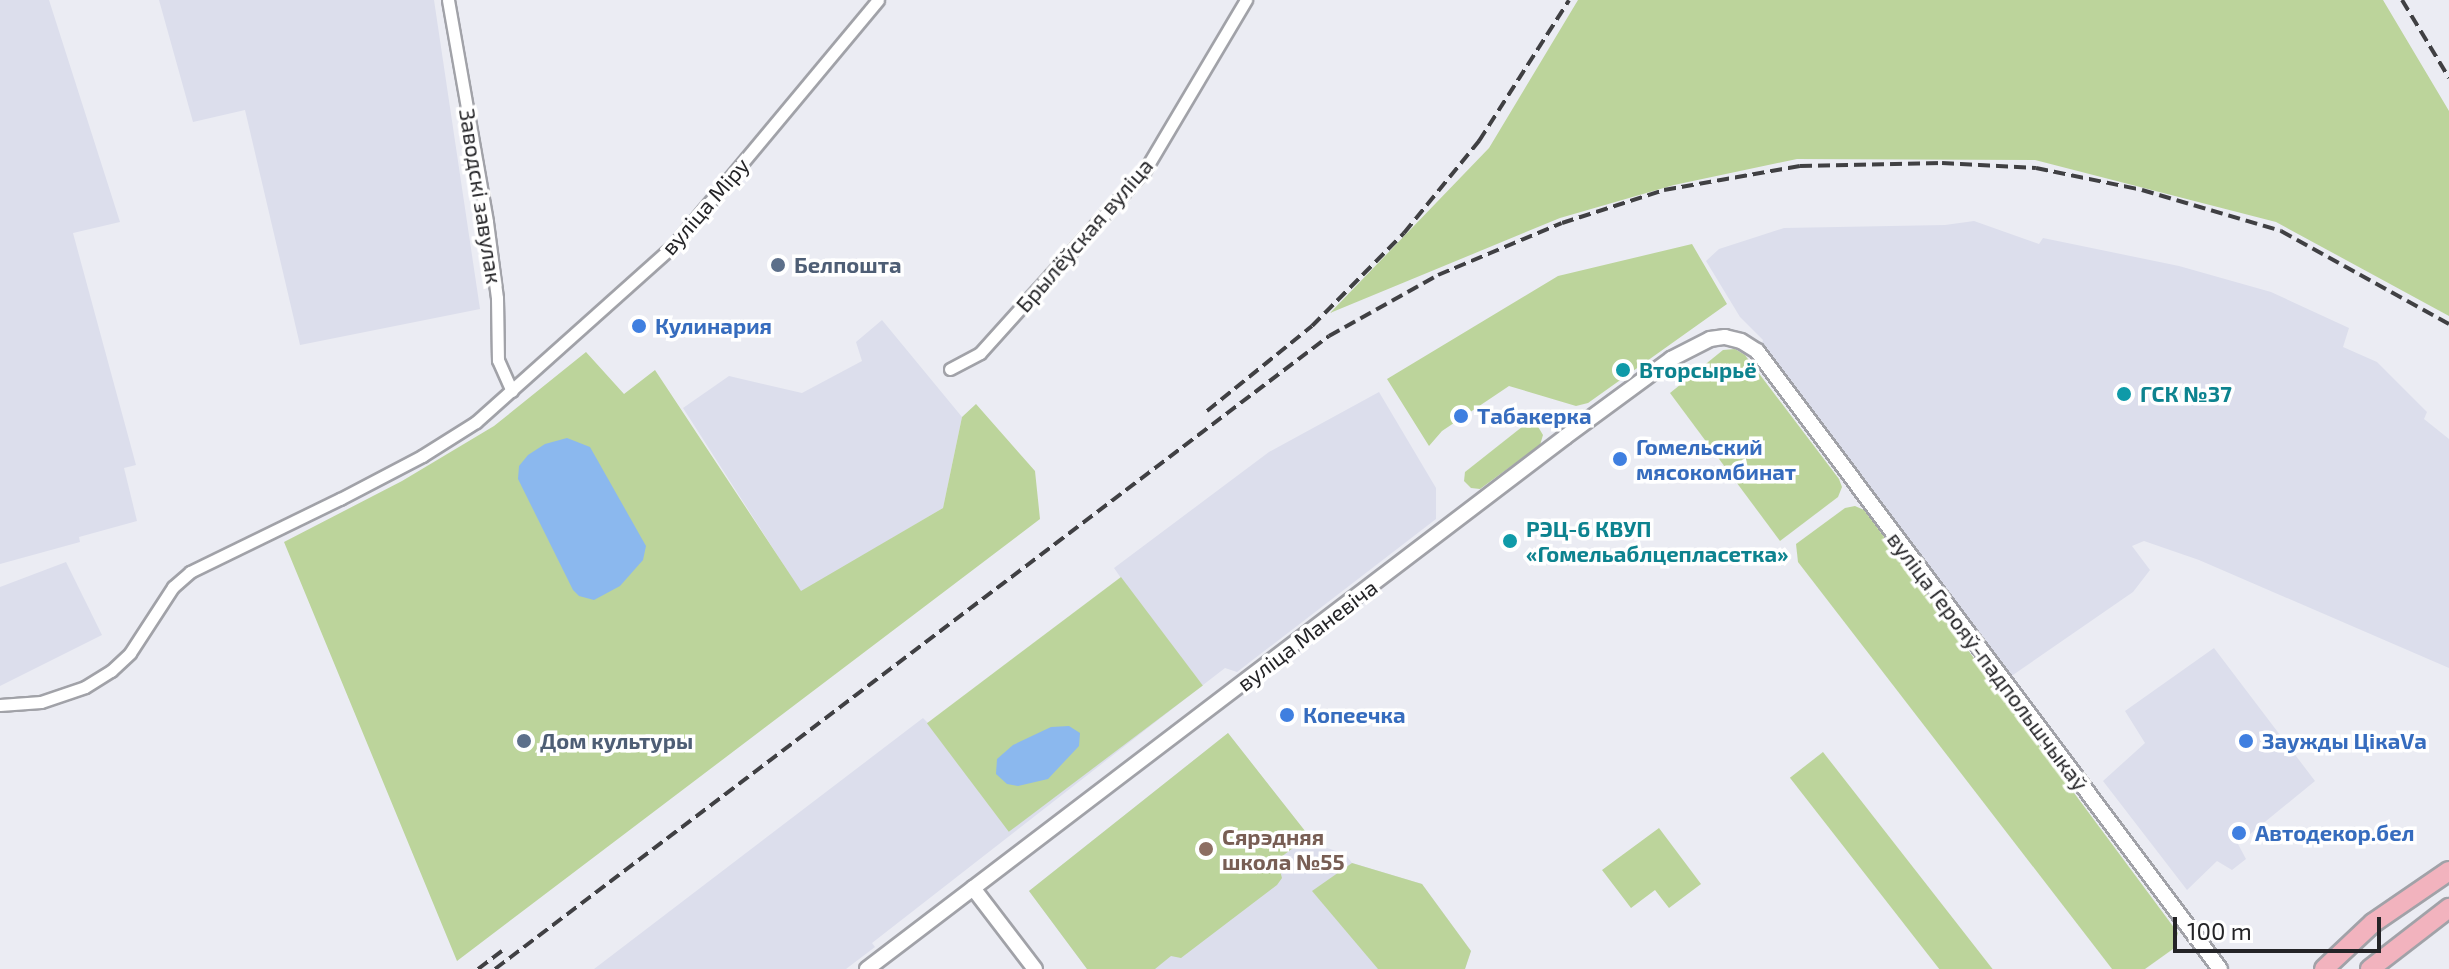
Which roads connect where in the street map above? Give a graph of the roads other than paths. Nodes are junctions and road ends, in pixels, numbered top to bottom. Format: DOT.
graph roads {
  1 [pos="448,0"];
  2 [pos="878,0"];
  3 [pos="1246,0"];
  4 [pos="1757,351"];
  5 [pos="950,369"];
  6 [pos="512,391"];
  7 [pos="0,705"];
  8 [pos="2449,871"];
  9 [pos="973,888"];
  10 [pos="2449,908"];
  11 [pos="867,969"];
  12 [pos="1035,969"];
  13 [pos="2220,969"];
  14 [pos="2324,969"];
  15 [pos="2370,969"];
  1 -- 6 [label="street, Заводскі завулак"];
  2 -- 6 [label="street, вуліца Міру"];
  3 -- 5 [label="street, Брылёўская вуліца"];
  4 -- 9 [label="street, вуліца Маневіча"];
  4 -- 13 [label="street, вуліца Герояў-падпольшчыкаў"];
  6 -- 7 [label="street, вуліца Міру"];
  8 -- 14 [label="main road"];
  9 -- 11 [label="street, вуліца Маневіча"];
  9 -- 12 [label="street"];
  10 -- 15 [label="main road"];
}
